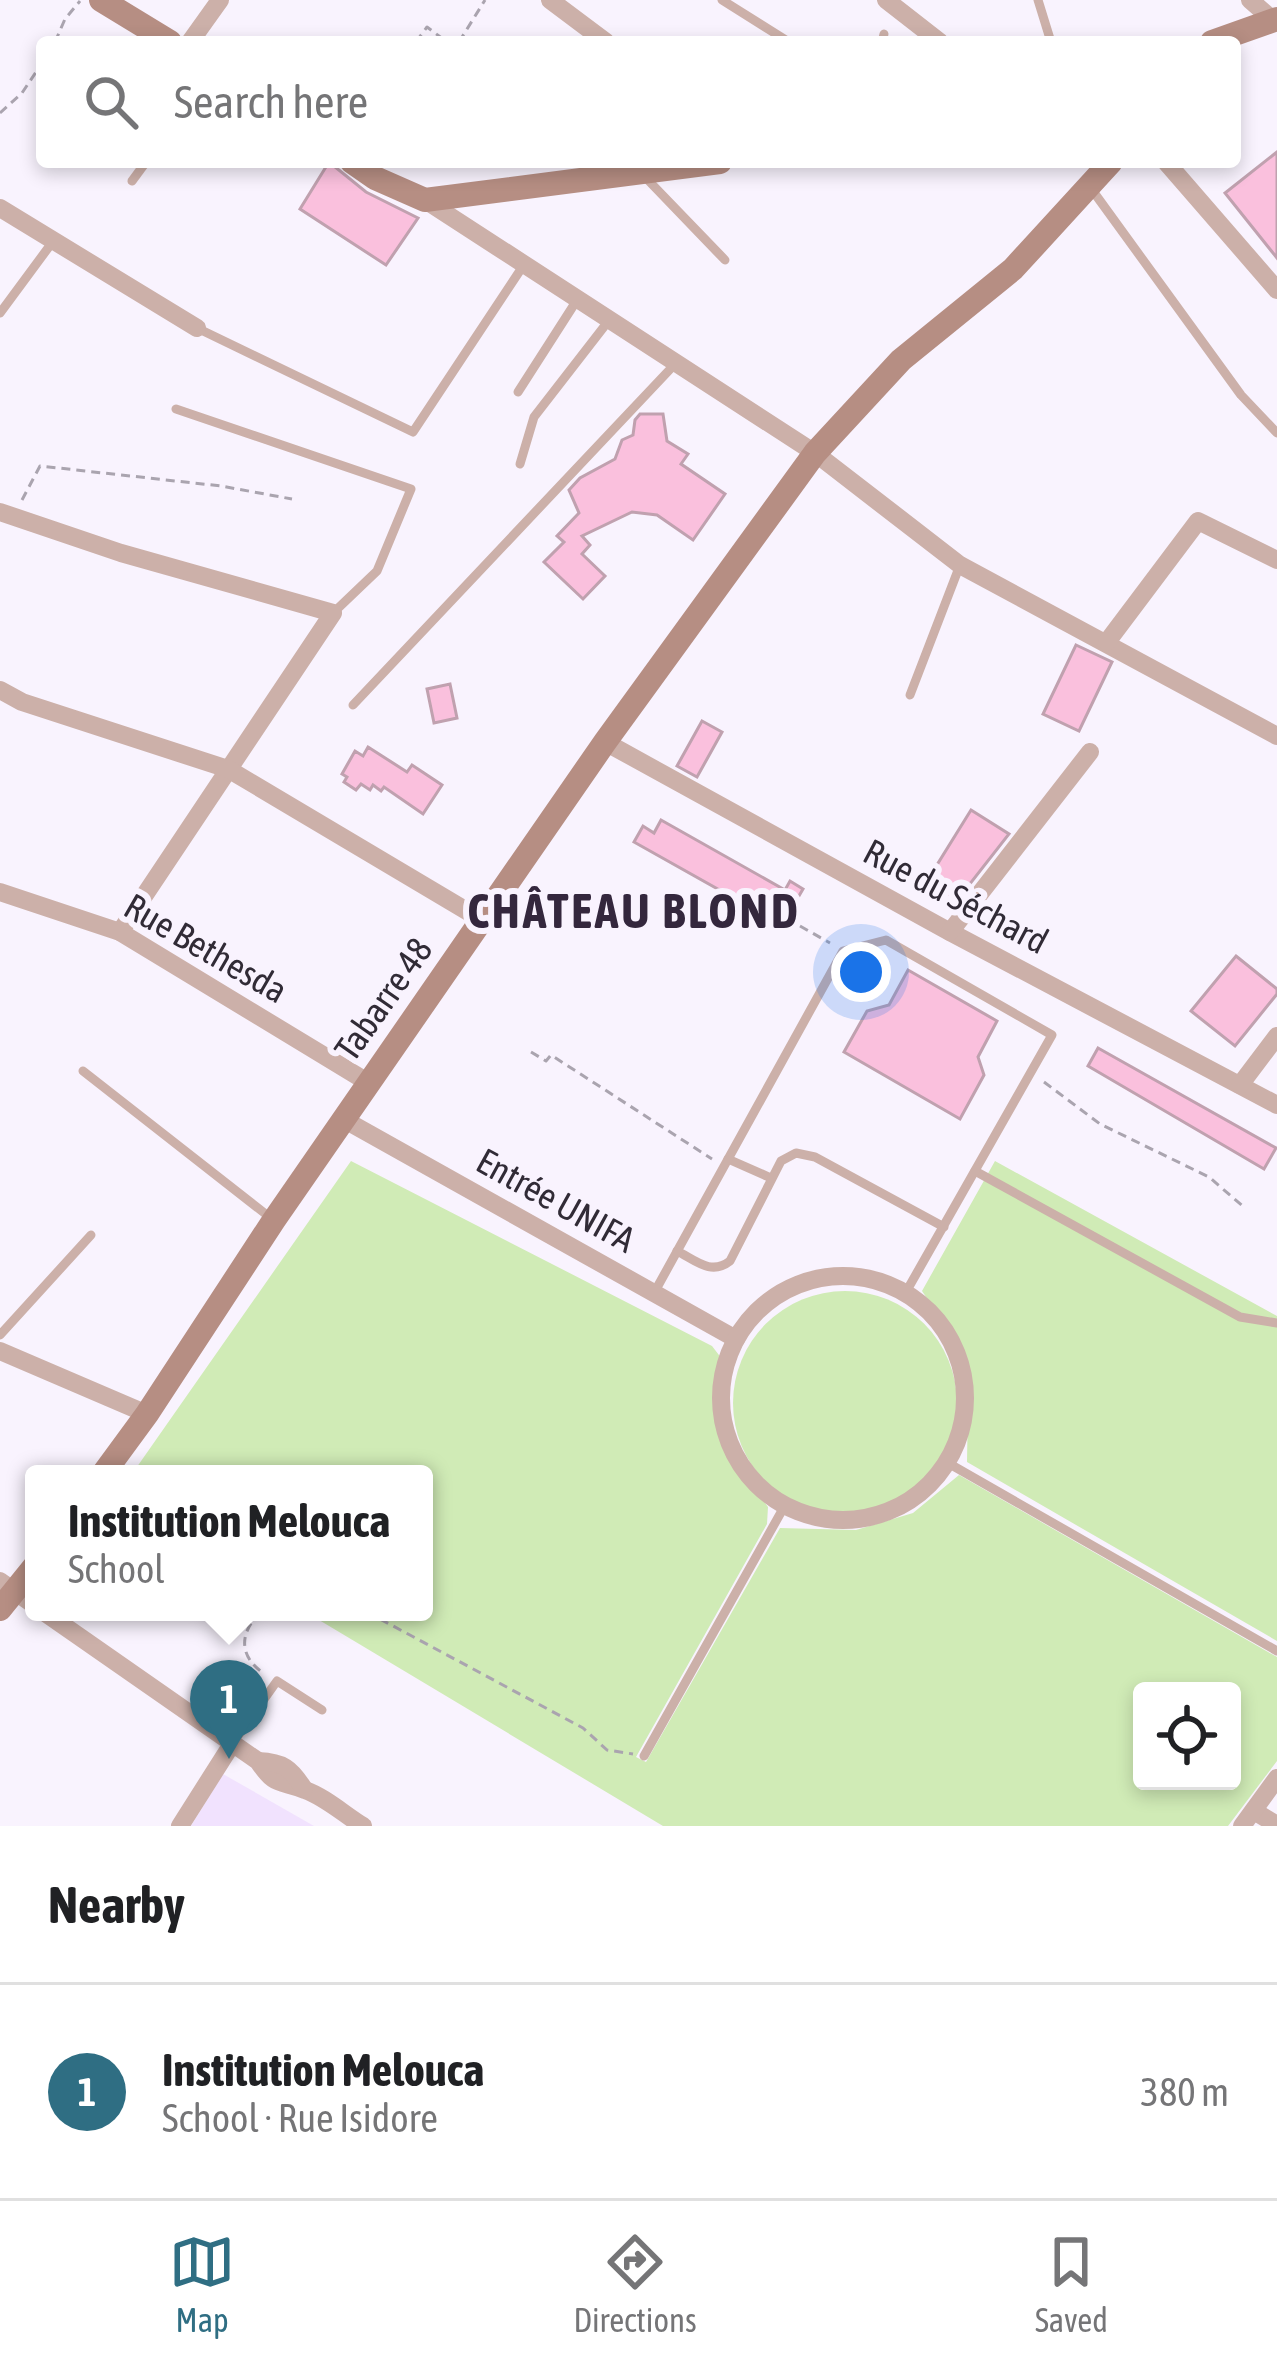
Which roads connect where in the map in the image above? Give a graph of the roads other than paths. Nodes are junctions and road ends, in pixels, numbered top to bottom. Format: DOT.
graph roads {
  1 [pos="101,0"];
  2 [pos="220,0"];
  3 [pos="550,0"];
  4 [pos="722,0"];
  5 [pos="886,0"];
  6 [pos="1038,0"];
  7 [pos="1250,0"];
  8 [pos="135,8"];
  9 [pos="1275,19"];
  10 [pos="164,36"];
  11 [pos="194,36"];
  12 [pos="598,36"];
  13 [pos="779,36"];
  14 [pos="932,36"];
  15 [pos="1049,36"];
  16 [pos="1230,36"];
  17 [pos="142,168"];
  18 [pos="361,168"];
  19 [pos="682,168"];
  20 [pos="1106,168"];
  21 [pos="1171,168"];
  22 [pos="643,174"];
  23 [pos="132,181"];
  24 [pos="1090,187"];
  25 [pos="425,200"];
  26 [pos="0,208"];
  27 [pos="54,240"];
  28 [pos="725,260"];
  29 [pos="524,264"];
  30 [pos="1277,290"];
  31 [pos="578,298"];
  32 [pos="0,313"];
  33 [pos="610,319"];
  34 [pos="197,328"];
  35 [pos="677,362"];
  36 [pos="518,392"];
  37 [pos="176,409"];
  38 [pos="1277,433"];
  39 [pos="815,453"];
  40 [pos="520,464"];
  41 [pos="6,514"];
  42 [pos="1277,560"];
  43 [pos="960,565"];
  44 [pos="333,614"];
  45 [pos="1107,642"];
  46 [pos="0,690"];
  47 [pos="910,695"];
  48 [pos="353,705"];
  49 [pos="1277,736"];
  50 [pos="605,742"];
  51 [pos="1090,752"];
  52 [pos="228,769"];
  53 [pos="2,896"];
  54 [pos="482,920"];
  55 [pos="120,932"];
  56 [pos="950,932"];
  57 [pos="1277,1036"];
  58 [pos="83,1071"];
  59 [pos="369,1083"];
  60 [pos="1240,1085"];
  61 [pos="1277,1105"];
  62 [pos="344,1119"];
  63 [pos="726,1162"];
  64 [pos="975,1171"];
  65 [pos="771,1178"];
  66 [pos="274,1220"];
  67 [pos="944,1226"];
  68 [pos="91,1235"];
  69 [pos="677,1251"];
  70 [pos="906,1292"];
  71 [pos="653,1293"];
  72 [pos="1277,1323"];
  73 [pos="0,1335"];
  74 [pos="736,1339"];
  75 [pos="0,1351"];
  76 [pos="147,1414"];
  77 [pos="948,1463"];
  78 [pos="110,1465"];
  79 [pos="784,1507"];
  80 [pos="57,1621"];
  81 [pos="1277,1651"];
  82 [pos="322,1710"];
  83 [pos="232,1744"];
  84 [pos="644,1756"];
  85 [pos="1277,1778"];
  86 [pos="1248,1819"];
  87 [pos="1277,1825"];
  88 [pos="180,1826"];
  89 [pos="363,1826"];
  1 -- 8 [label="street"];
  2 -- 11 [label="street"];
  3 -- 12 [label="street"];
  4 -- 13 [label="lane"];
  5 -- 14 [label="street"];
  6 -- 15 [label="lane"];
  7 -- 9 [label="street"];
  8 -- 10 [label="street"];
  9 -- 16 [label="street"];
  17 -- 23 [label="lane"];
  18 -- 25 [label="street"];
  19 -- 22 [label="street"];
  20 -- 24 [label="street, Tabarre 48"];
  21 -- 30 [label="street"];
  22 -- 25 [label="street"];
  22 -- 28 [label="lane"];
  24 -- 38 [label="lane"];
  24 -- 39 [label="street, Tabarre 48"];
  25 -- 29 [label="street"];
  26 -- 27 [label="street"];
  27 -- 32 [label="lane"];
  27 -- 34 [label="street"];
  29 -- 31 [label="street"];
  29 -- 34 [label="lane"];
  31 -- 33 [label="street"];
  31 -- 36 [label="lane"];
  33 -- 35 [label="street"];
  33 -- 40 [label="lane"];
  35 -- 39 [label="street"];
  35 -- 48 [label="lane"];
  37 -- 44 [label="lane"];
  39 -- 43 [label="street"];
  39 -- 50 [label="street, Tabarre 48"];
  41 -- 44 [label="street"];
  42 -- 45 [label="street"];
  43 -- 45 [label="street"];
  43 -- 47 [label="lane"];
  44 -- 52 [label="street"];
  45 -- 49 [label="street"];
  46 -- 52 [label="street"];
  50 -- 54 [label="street, Tabarre 48"];
  50 -- 56 [label="street, Rue du Séchard"];
  51 -- 56 [label="street"];
  52 -- 54 [label="street"];
  52 -- 55 [label="street"];
  53 -- 55 [label="street, Rue Bethesda"];
  54 -- 59 [label="street, Tabarre 48"];
  55 -- 59 [label="street, Rue Bethesda"];
  56 -- 60 [label="street, Rue du Séchard"];
  57 -- 60 [label="street"];
  58 -- 66 [label="lane"];
  59 -- 62 [label="street, Tabarre 48"];
  60 -- 61 [label="street, Rue du Séchard"];
  62 -- 66 [label="street, Tabarre 48"];
  62 -- 71 [label="street, Entrée UNIFA"];
  63 -- 64 [label="lane"];
  63 -- 65 [label="lane"];
  63 -- 69 [label="lane"];
  64 -- 67 [label="lane"];
  64 -- 72 [label="lane"];
  65 -- 67 [label="lane"];
  65 -- 69 [label="lane"];
  66 -- 76 [label="street, Tabarre 48"];
  67 -- 70 [label="lane"];
  68 -- 73 [label="lane"];
  69 -- 71 [label="lane"];
  70 -- 74 [label="street"];
  70 -- 77 [label="street"];
  71 -- 74 [label="street, Entrée UNIFA"];
  74 -- 79 [label="street"];
  75 -- 76 [label="street"];
  76 -- 78 [label="street, Tabarre 48"];
  77 -- 79 [label="street"];
  77 -- 81 [label="lane"];
  79 -- 84 [label="lane"];
  80 -- 83 [label="street"];
  82 -- 83 [label="lane"];
  83 -- 88 [label="street"];
  83 -- 89 [label="street"];
  85 -- 86 [label="street"];
  86 -- 87 [label="street"];
}
